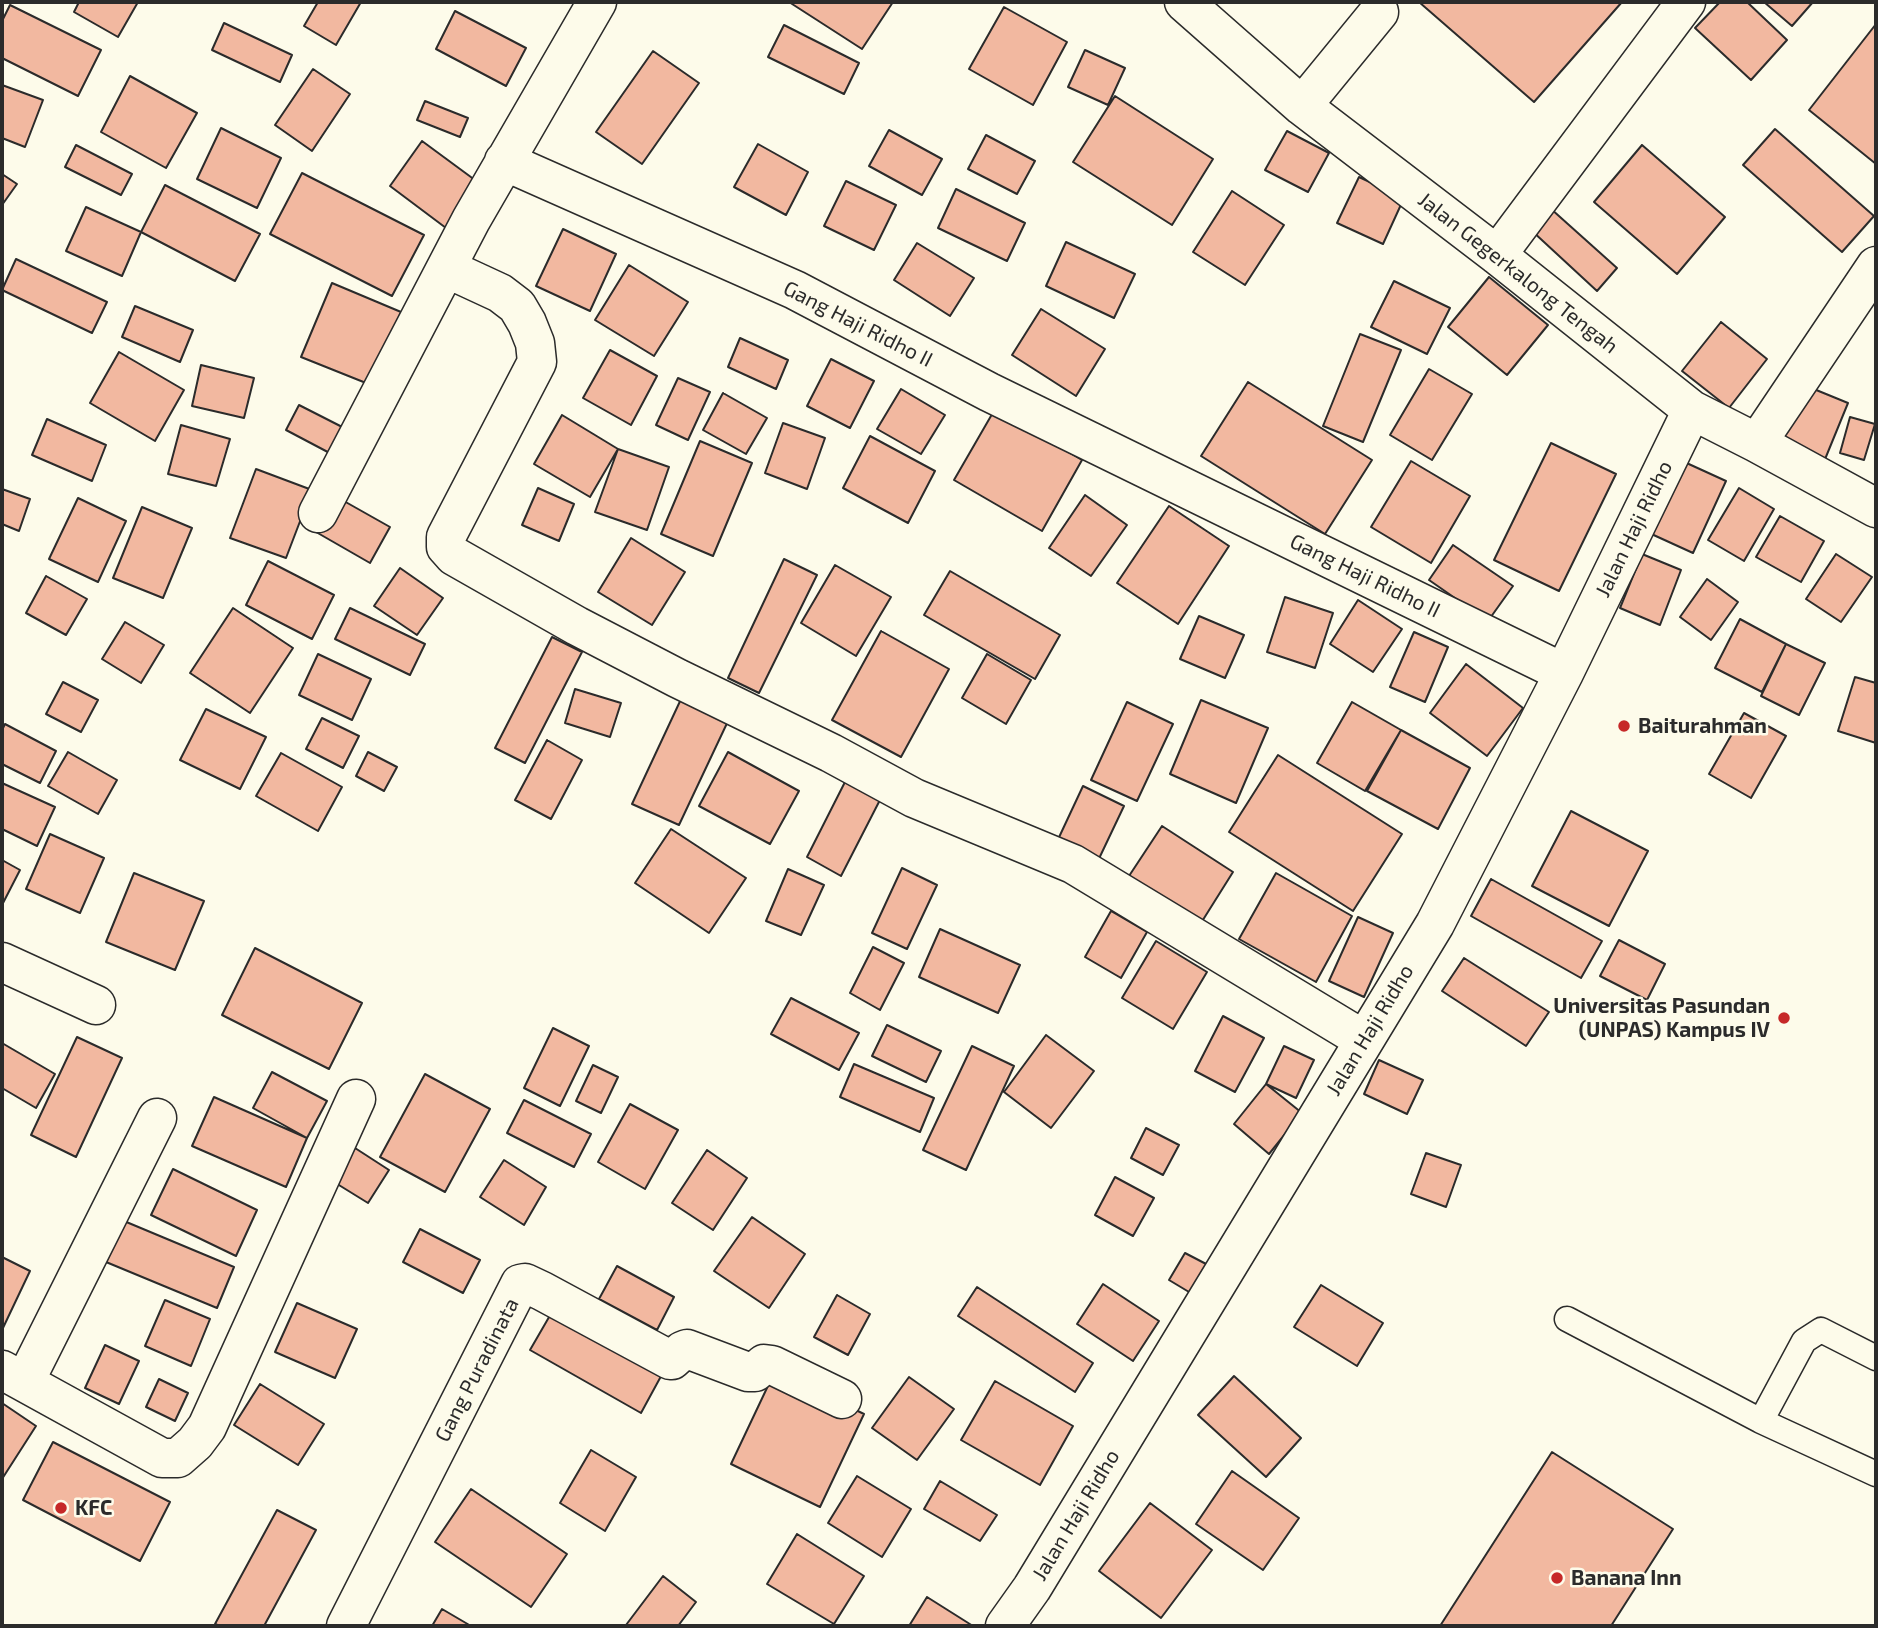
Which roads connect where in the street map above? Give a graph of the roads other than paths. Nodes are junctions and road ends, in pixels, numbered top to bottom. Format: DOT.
graph roads {
  1 [pos="597,2"];
  2 [pos="1184,2"];
  3 [pos="1686,2"];
  4 [pos="1379,12"];
  5 [pos="1302,106"];
  6 [pos="504,161"];
  7 [pos="1497,255"];
  8 [pos="1876,266"];
  9 [pos="446,268"];
  10 [pos="1692,410"];
  11 [pos="1757,443"];
  12 [pos="1876,508"];
  13 [pos="318,513"];
  14 [pos="1564,673"];
  15 [pos="2,962"];
  16 [pos="96,1005"];
  17 [pos="1364,1040"];
  18 [pos="356,1099"];
  19 [pos="157,1118"];
  20 [pos="1567,1319"];
  21 [pos="1876,1358"];
  22 [pos="14,1376"];
  23 [pos="842,1399"];
  24 [pos="1762,1421"];
  25 [pos="1876,1474"];
  26 [pos="346,1626"];
  27 [pos="1005,1626"];
  1 -- 6 [label="street"];
  2 -- 5 [label="street, Jalan Gegerkalong Tengah"];
  3 -- 7 [label="street"];
  4 -- 5 [label="street"];
  5 -- 7 [label="street, Jalan Gegerkalong Tengah"];
  6 -- 9 [label="street"];
  6 -- 14 [label="street, Gang Haji Ridho II"];
  7 -- 10 [label="street, Jalan Gegerkalong Tengah"];
  8 -- 11 [label="street"];
  9 -- 13 [label="street"];
  9 -- 17 [label="street"];
  10 -- 11 [label="street, Jalan Gegerkalong Tengah"];
  10 -- 14 [label="street, Jalan Haji Ridho"];
  11 -- 12 [label="street, Jalan Gegerkalong Tengah"];
  14 -- 17 [label="street, Jalan Haji Ridho"];
  15 -- 16 [label="street"];
  17 -- 27 [label="street, Jalan Haji Ridho"];
  18 -- 22 [label="street"];
  19 -- 22 [label="street"];
  20 -- 24 [label="lane"];
  21 -- 24 [label="lane"];
  23 -- 26 [label="street, Gang Puradinata"];
  24 -- 25 [label="lane"];
}
